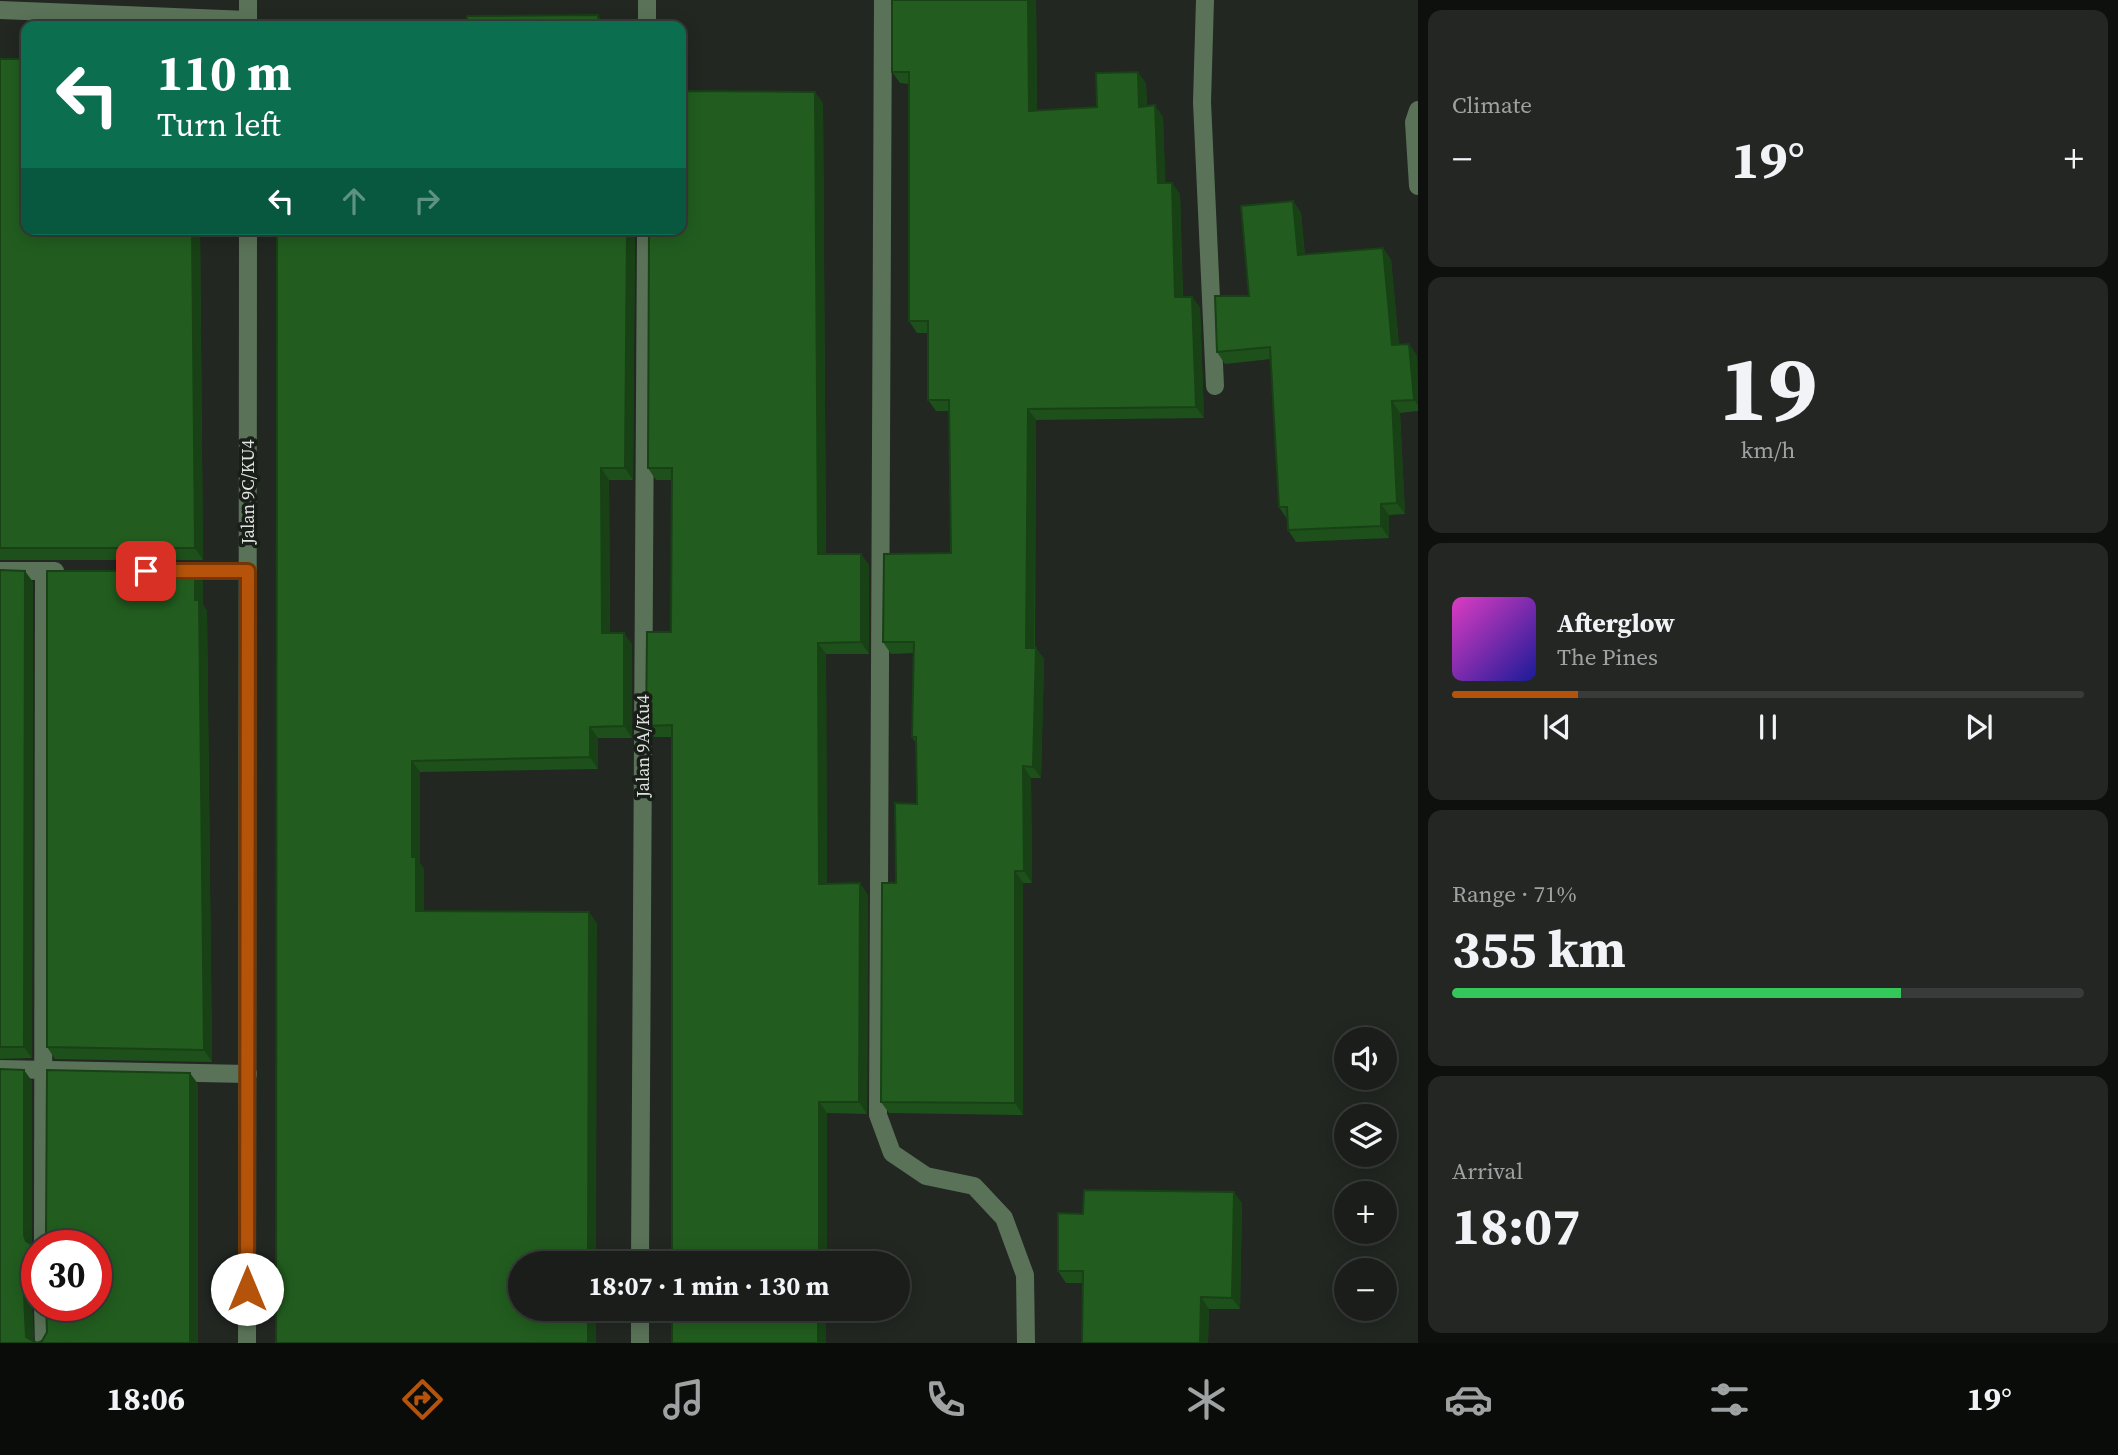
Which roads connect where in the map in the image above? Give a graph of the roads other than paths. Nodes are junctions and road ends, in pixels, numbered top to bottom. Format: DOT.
graph roads {
  1 [pos="248,0"];
  2 [pos="647,0"];
  3 [pos="883,0"];
  4 [pos="1205,0"];
  5 [pos="0,10"];
  6 [pos="210,21"];
  7 [pos="248,21"];
  8 [pos="647,21"];
  9 [pos="1418,110"];
  10 [pos="1418,186"];
  11 [pos="248,235"];
  12 [pos="646,235"];
  13 [pos="1215,386"];
  14 [pos="0,571"];
  15 [pos="44,571"];
  16 [pos="71,571"];
  17 [pos="153,571"];
  18 [pos="248,571"];
  19 [pos="0,1069"];
  20 [pos="41,1070"];
  21 [pos="248,1074"];
  22 [pos="43,1230"];
  23 [pos="640,1251"];
  24 [pos="43,1321"];
  25 [pos="640,1321"];
  26 [pos="44,1343"];
  27 [pos="247,1343"];
  28 [pos="640,1343"];
  29 [pos="1026,1343"];
  1 -- 7 [label="street"];
  2 -- 8 [label="street"];
  3 -- 29 [label="street"];
  4 -- 13 [label="street"];
  5 -- 6 [label="street"];
  9 -- 10 [label="street"];
  11 -- 18 [label="street, Jalan 9C/KU4"];
  12 -- 23 [label="street, Jalan 9A/Ku4"];
  14 -- 15 [label="street"];
  15 -- 16 [label="street"];
  15 -- 20 [label="street"];
  17 -- 18 [label="street"];
  18 -- 21 [label="street, Jalan 9C/KU4"];
  19 -- 20 [label="street"];
  20 -- 21 [label="street"];
  20 -- 22 [label="street"];
  21 -- 27 [label="street, Jalan 9C/KU4"];
  24 -- 26 [label="street"];
  25 -- 28 [label="street"];
}
